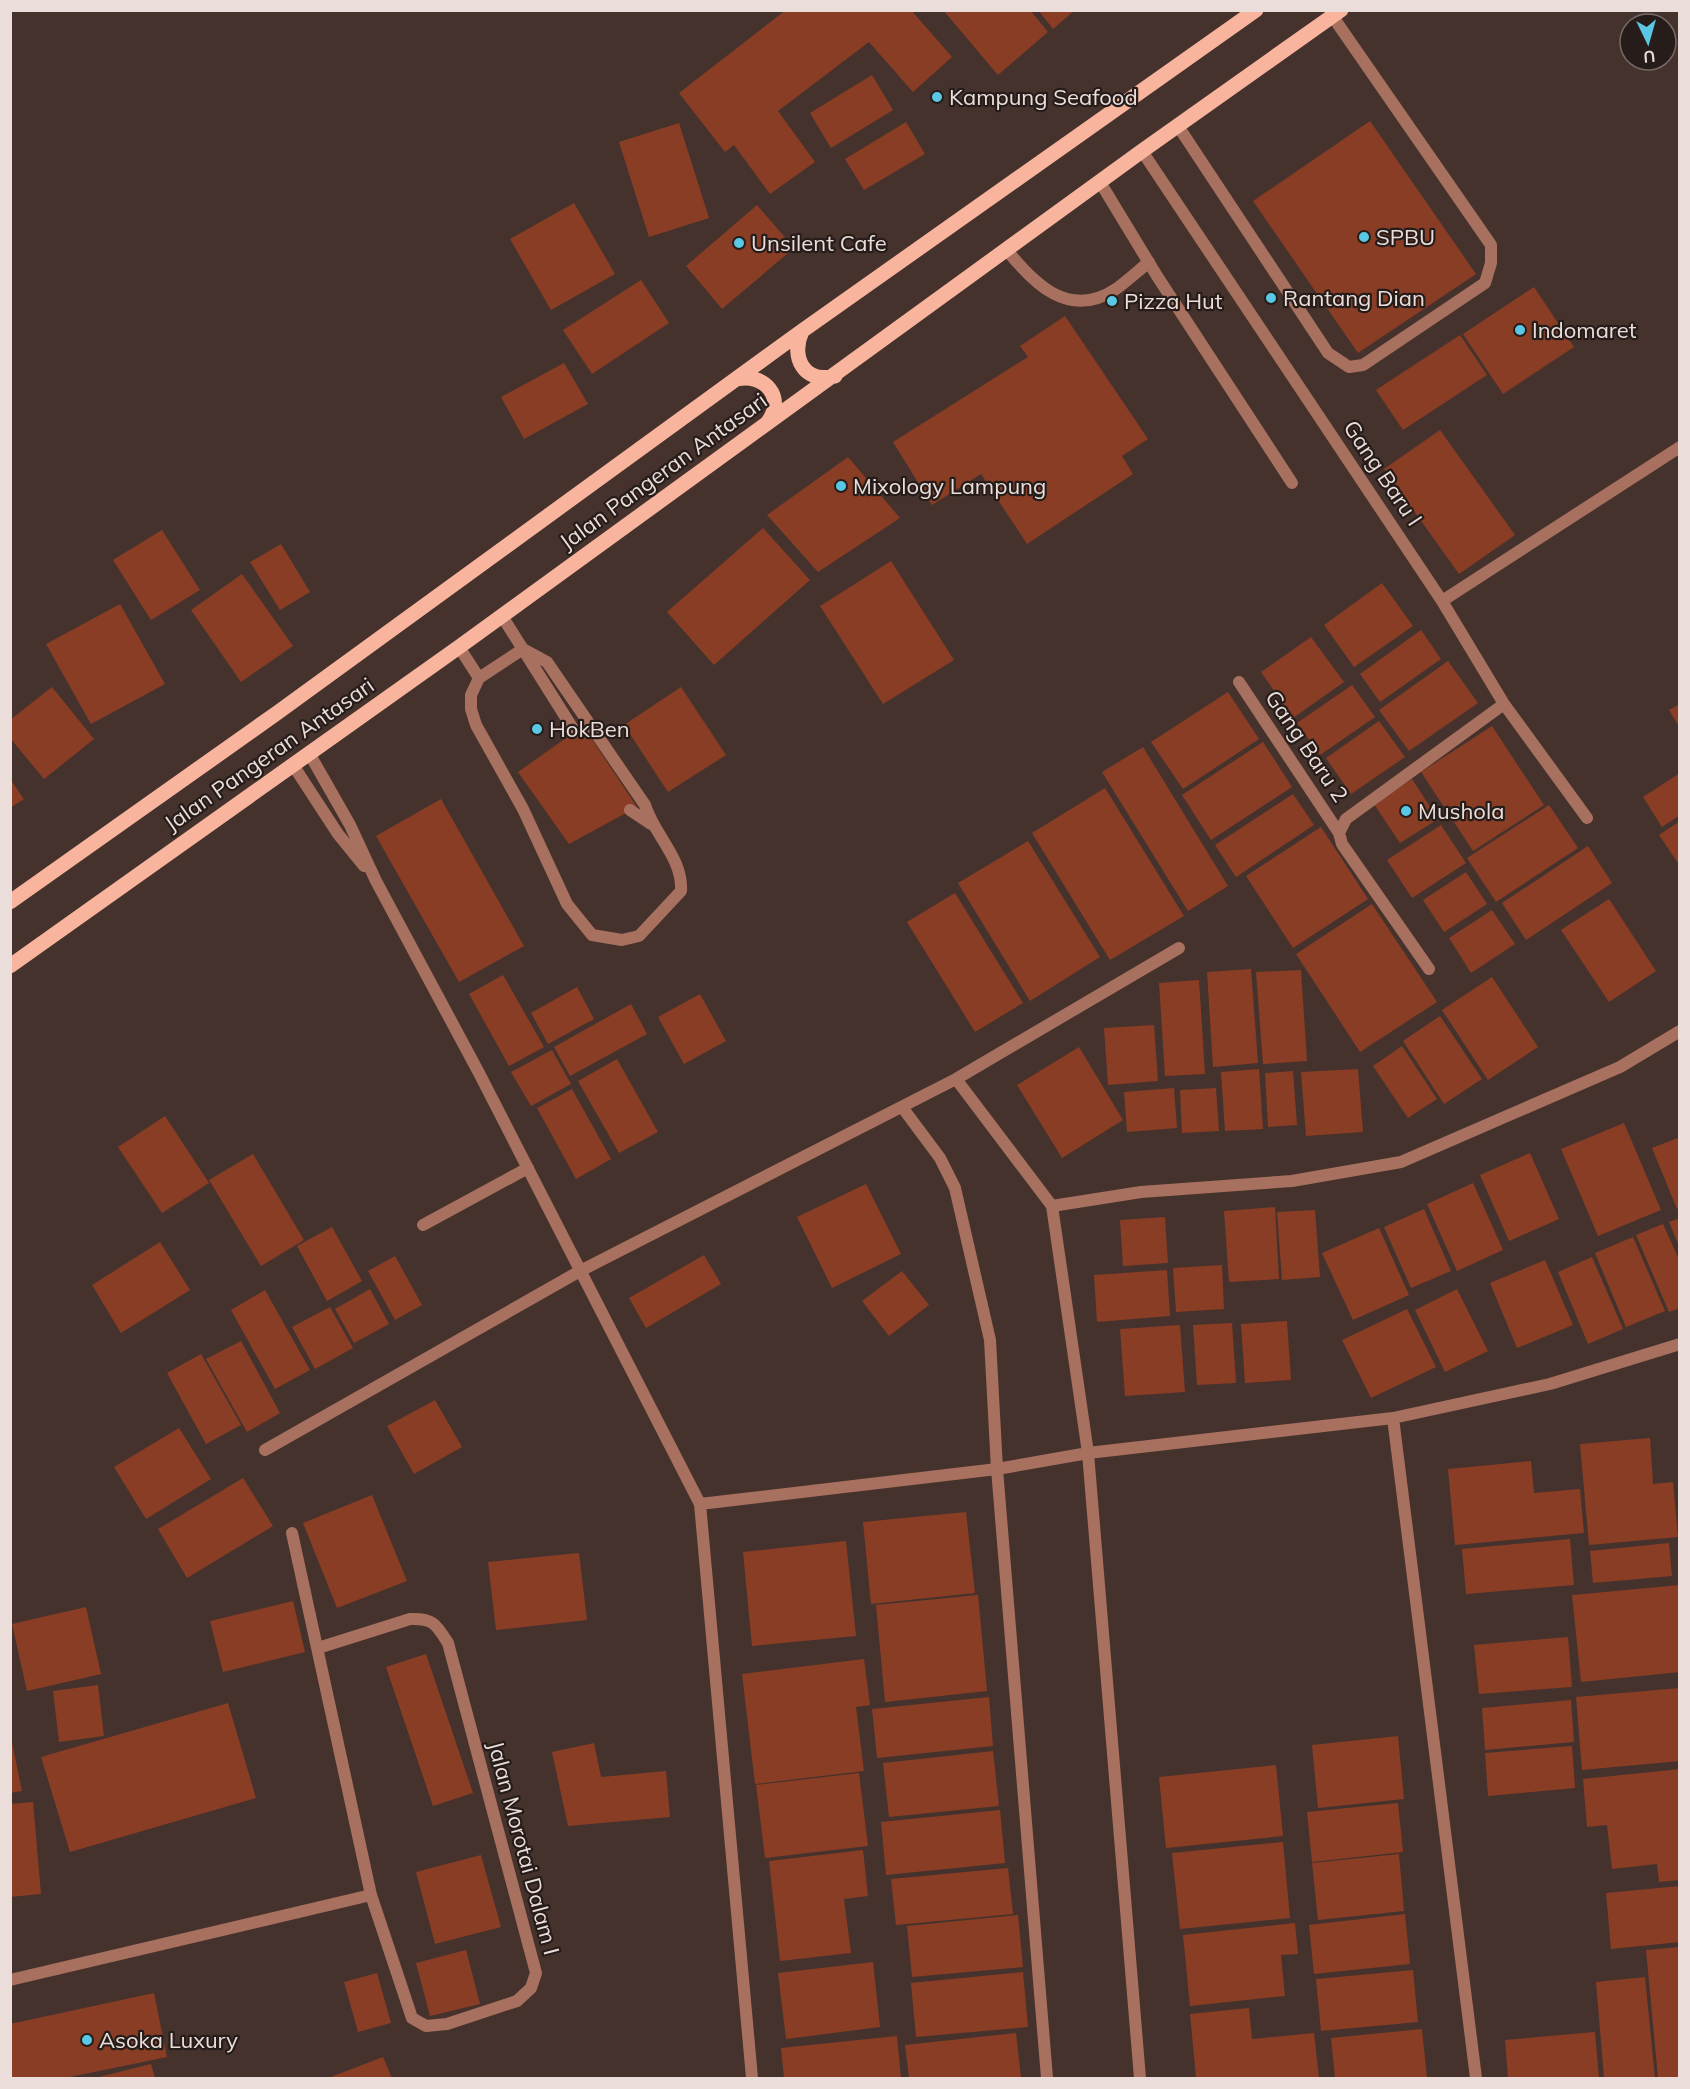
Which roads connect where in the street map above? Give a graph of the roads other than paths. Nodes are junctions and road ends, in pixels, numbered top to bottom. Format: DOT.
graph roads {
  1 [pos="1256,10"];
  2 [pos="1337,14"];
  3 [pos="1178,126"];
  4 [pos="1142,151"];
  5 [pos="1100,182"];
  6 [pos="1006,249"];
  7 [pos="1149,262"];
  8 [pos="802,332"];
  9 [pos="834,375"];
  10 [pos="736,379"];
  11 [pos="768,422"];
  12 [pos="1680,447"];
  13 [pos="1292,483"];
  14 [pos="1442,601"];
  15 [pos="502,616"];
  16 [pos="459,647"];
  17 [pos="524,649"];
  18 [pos="479,678"];
  19 [pos="1239,682"];
  20 [pos="1504,704"];
  21 [pos="575,732"];
  22 [pos="309,753"];
  23 [pos="293,765"];
  24 [pos="630,810"];
  25 [pos="1587,818"];
  26 [pos="651,824"];
  27 [pos="1339,833"];
  28 [pos="376,881"];
  29 [pos="10,902"];
  30 [pos="1179,948"];
  31 [pos="10,966"];
  32 [pos="1429,969"];
  33 [pos="1680,1031"];
  34 [pos="957,1080"];
  35 [pos="902,1107"];
  36 [pos="528,1168"];
  37 [pos="1052,1206"];
  38 [pos="423,1225"];
  39 [pos="580,1271"];
  40 [pos="1680,1344"];
  41 [pos="1393,1418"];
  42 [pos="265,1450"];
  43 [pos="1088,1453"];
  44 [pos="997,1469"];
  45 [pos="700,1504"];
  46 [pos="292,1533"];
  47 [pos="318,1648"];
  48 [pos="371,1895"];
  49 [pos="10,1980"];
  50 [pos="752,2079"];
  51 [pos="1047,2079"];
  52 [pos="1140,2079"];
  53 [pos="1476,2079"];
  1 -- 8 [label="main road, Jalan Pangeran Antasari"];
  2 -- 3 [label="main road, Jalan Pangeran Antasari"];
  2 -- 3 [label="street"];
  3 -- 4 [label="main road, Jalan Pangeran Antasari"];
  4 -- 5 [label="main road, Jalan Pangeran Antasari"];
  4 -- 14 [label="street, Gang Baru I"];
  5 -- 6 [label="main road, Jalan Pangeran Antasari"];
  5 -- 7 [label="street"];
  6 -- 7 [label="street"];
  6 -- 9 [label="main road, Jalan Pangeran Antasari"];
  7 -- 13 [label="street"];
  8 -- 9 [label="main road"];
  8 -- 10 [label="main road, Jalan Pangeran Antasari"];
  9 -- 11 [label="main road, Jalan Pangeran Antasari"];
  10 -- 11 [label="main road"];
  10 -- 29 [label="main road, Jalan Pangeran Antasari"];
  11 -- 15 [label="main road, Jalan Pangeran Antasari"];
  12 -- 14 [label="street"];
  14 -- 20 [label="street, Gang Baru I"];
  15 -- 16 [label="main road, Jalan Pangeran Antasari"];
  15 -- 17 [label="street"];
  16 -- 18 [label="street"];
  16 -- 22 [label="main road, Jalan Pangeran Antasari"];
  17 -- 18 [label="street"];
  17 -- 21 [label="street"];
  17 -- 26 [label="street"];
  18 -- 26 [label="street"];
  19 -- 27 [label="street, Gang Baru 2"];
  20 -- 25 [label="street, Gang Baru I"];
  20 -- 27 [label="street"];
  22 -- 23 [label="main road, Jalan Pangeran Antasari"];
  22 -- 28 [label="street"];
  23 -- 28 [label="street"];
  23 -- 31 [label="main road, Jalan Pangeran Antasari"];
  24 -- 26 [label="street"];
  27 -- 32 [label="street, Gang Baru 2"];
  28 -- 36 [label="street"];
  30 -- 34 [label="street"];
  33 -- 37 [label="street"];
  34 -- 35 [label="street"];
  34 -- 37 [label="street"];
  35 -- 39 [label="street"];
  35 -- 44 [label="street"];
  36 -- 38 [label="street"];
  36 -- 39 [label="street"];
  37 -- 43 [label="street"];
  39 -- 42 [label="street"];
  39 -- 45 [label="street"];
  40 -- 41 [label="street"];
  41 -- 43 [label="street"];
  41 -- 53 [label="street"];
  43 -- 44 [label="street"];
  43 -- 52 [label="street"];
  44 -- 45 [label="street"];
  44 -- 51 [label="street"];
  45 -- 50 [label="street"];
  46 -- 47 [label="street, Jalan Morotai Dalam I"];
  47 -- 48 [label="street, Jalan Morotai Dalam I"];
  47 -- 48 [label="street, Jalan Morotai Dalam I"];
  48 -- 49 [label="street"];
}
